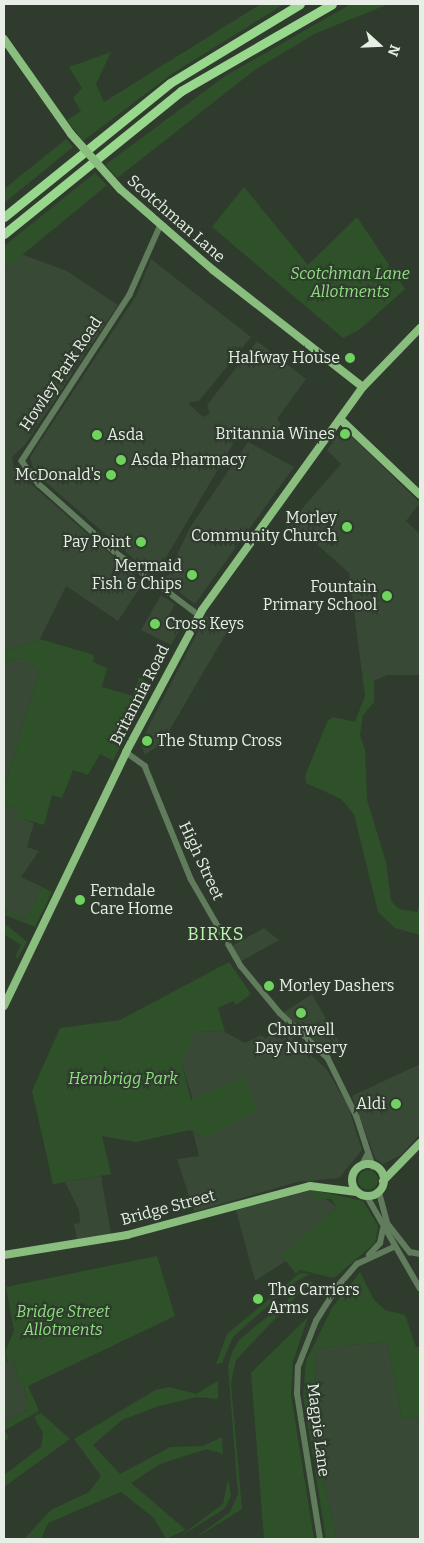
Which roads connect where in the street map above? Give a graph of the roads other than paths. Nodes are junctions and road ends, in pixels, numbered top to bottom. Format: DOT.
graph roads {
  1 [pos="300,4"];
  2 [pos="332,4"];
  3 [pos="4,39"];
  4 [pos="4,217"];
  5 [pos="161,225"];
  6 [pos="4,234"];
  7 [pos="420,328"];
  8 [pos="363,387"];
  9 [pos="340,419"];
  10 [pos="420,495"];
  11 [pos="199,614"];
  12 [pos="126,752"];
  13 [pos="4,1006"];
  14 [pos="420,1143"];
  15 [pos="368,1154"];
  16 [pos="362,1165"];
  17 [pos="375,1167"];
  18 [pos="398,1167"];
  19 [pos="352,1179"];
  20 [pos="383,1181"];
  21 [pos="339,1187"];
  22 [pos="379,1191"];
  23 [pos="357,1192"];
  24 [pos="367,1196"];
  25 [pos="388,1224"];
  26 [pos="383,1228"];
  27 [pos="392,1246"];
  28 [pos="410,1252"];
  29 [pos="420,1254"];
  30 [pos="4,1255"];
  31 [pos="368,1256"];
  32 [pos="403,1259"];
  33 [pos="420,1288"];
  34 [pos="320,1539"];
  1 -- 4 [label="highway"];
  2 -- 6 [label="highway"];
  3 -- 5 [label="main road, Scotchman Lane, bridge"];
  5 -- 8 [label="main road, Scotchman Lane"];
  5 -- 11 [label="street, Howley Park Road"];
  7 -- 8 [label="main road, Britannia Road"];
  8 -- 9 [label="main road, Britannia Road"];
  9 -- 10 [label="main road"];
  9 -- 11 [label="main road, Britannia Road"];
  11 -- 12 [label="main road, Britannia Road"];
  12 -- 13 [label="main road, Britannia Road"];
  12 -- 15 [label="street, High Street"];
  14 -- 18 [label="main road"];
  15 -- 16 [label="street"];
  15 -- 17 [label="street, High Street"];
  16 -- 17 [label="main road"];
  16 -- 19 [label="main road"];
  17 -- 18 [label="main road"];
  17 -- 20 [label="main road"];
  18 -- 20 [label="main road"];
  19 -- 21 [label="main road"];
  19 -- 23 [label="main road"];
  20 -- 22 [label="main road"];
  21 -- 23 [label="main road, Bridge Street"];
  21 -- 30 [label="main road, Bridge Street"];
  22 -- 24 [label="main road"];
  22 -- 25 [label="street"];
  23 -- 24 [label="main road"];
  24 -- 26 [label="street"];
  25 -- 27 [label="street"];
  25 -- 28 [label="street"];
  26 -- 27 [label="street"];
  26 -- 31 [label="street, Magpie Lane"];
  27 -- 31 [label="street, Magpie Lane"];
  27 -- 32 [label="street"];
  28 -- 29 [label="street"];
  28 -- 32 [label="street"];
  31 -- 34 [label="street, Magpie Lane"];
  32 -- 33 [label="street"];
}
